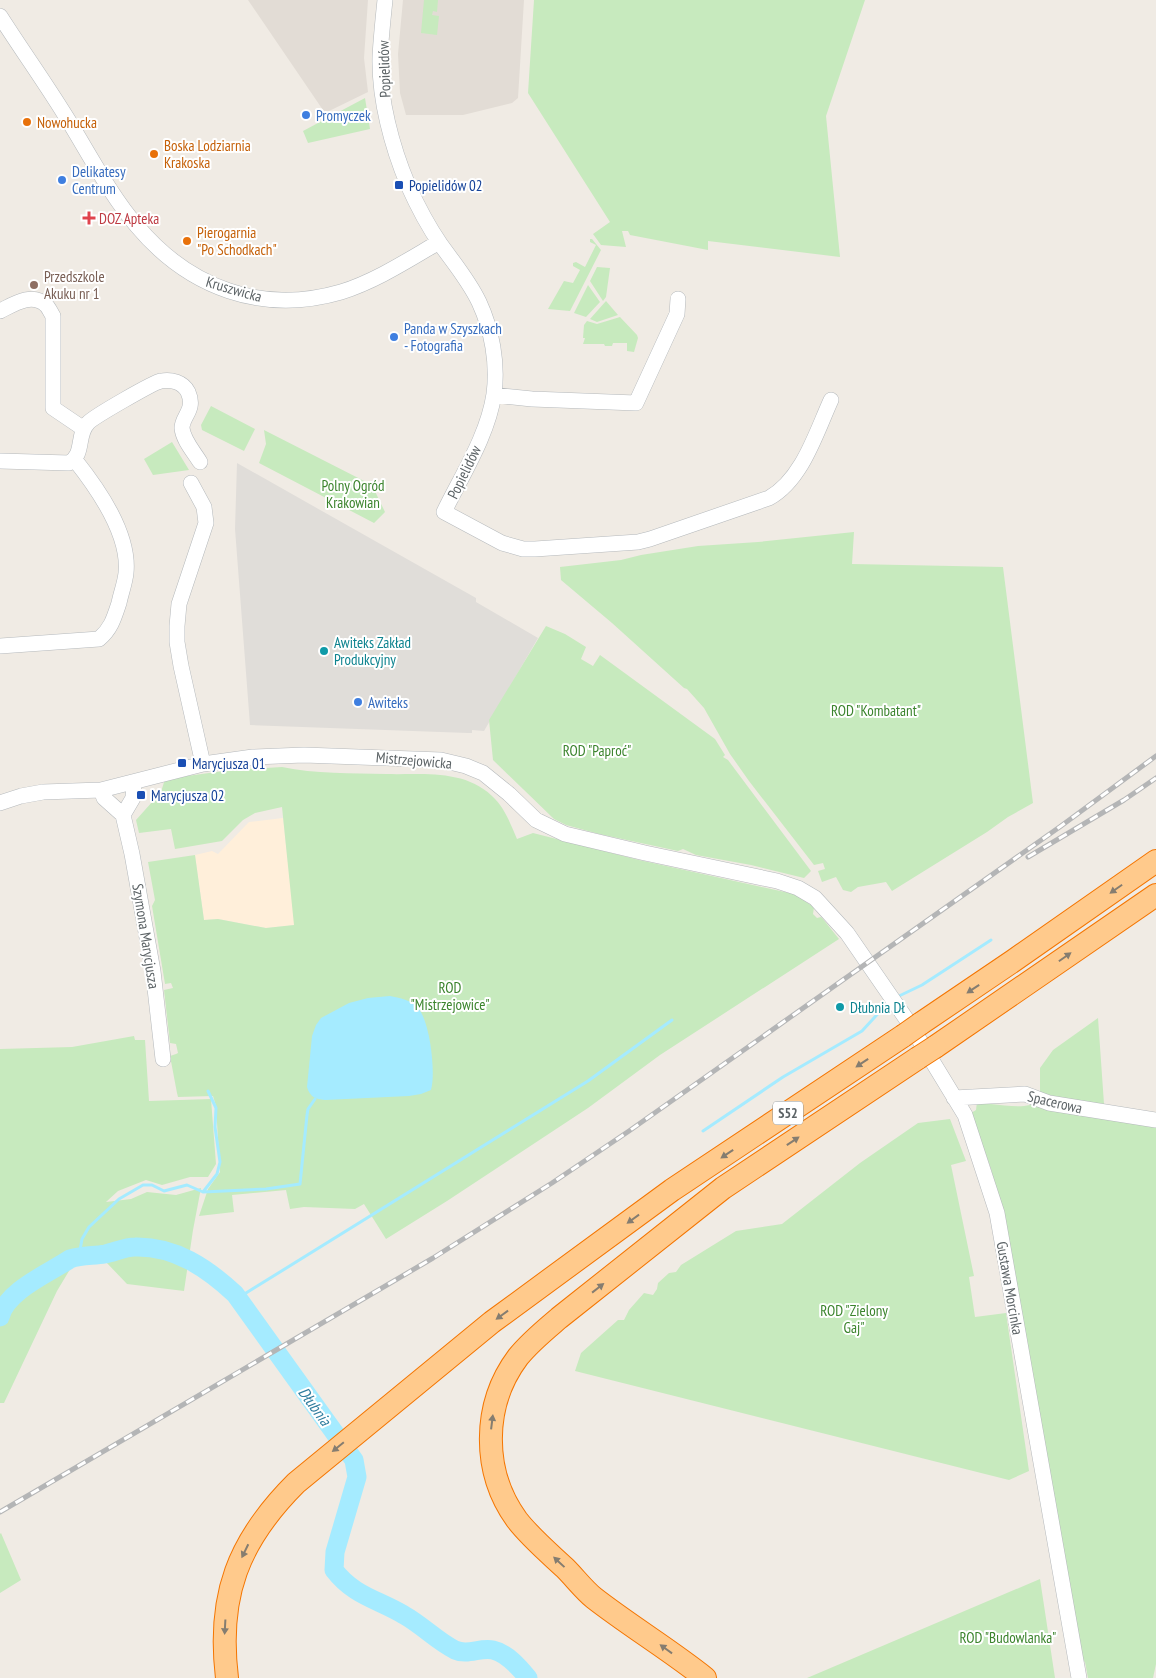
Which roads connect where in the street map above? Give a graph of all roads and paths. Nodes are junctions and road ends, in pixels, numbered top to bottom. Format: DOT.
graph roads {
  1 [pos="385,0"];
  2 [pos="0,16"];
  3 [pos="439,242"];
  4 [pos="678,299"];
  5 [pos="0,311"];
  6 [pos="494,396"];
  7 [pos="831,400"];
  8 [pos="84,429"];
  9 [pos="75,460"];
  10 [pos="0,461"];
  11 [pos="200,462"];
  12 [pos="191,483"];
  13 [pos="0,646"];
  14 [pos="202,764"];
  15 [pos="134,783"];
  16 [pos="101,790"];
  17 [pos="0,803"];
  18 [pos="122,815"];
  19 [pos="1156,861"];
  20 [pos="1156,895"];
  21 [pos="846,933"];
  22 [pos="163,1058"];
  23 [pos="954,1098"];
  24 [pos="1156,1120"];
  25 [pos="227,1678"];
  26 [pos="705,1678"];
  27 [pos="1079,1678"];
  1 -- 3 [label="street, Popielidów"];
  2 -- 3 [label="street, Kruszwicka"];
  3 -- 6 [label="street, Popielidów"];
  4 -- 6 [label="street"];
  5 -- 8 [label="street"];
  6 -- 7 [label="street, Popielidów"];
  8 -- 9 [label="street"];
  8 -- 11 [label="street"];
  9 -- 10 [label="street"];
  9 -- 13 [label="street"];
  12 -- 14 [label="street"];
  14 -- 15 [label="street, Mistrzejowicka"];
  14 -- 21 [label="street, Mistrzejowicka"];
  15 -- 16 [label="street, Mistrzejowicka"];
  15 -- 18 [label="street"];
  16 -- 17 [label="street, Mistrzejowicka"];
  16 -- 18 [label="street"];
  18 -- 22 [label="street, Szymona Marycjusza"];
  19 -- 25 [label="highway, S52, one-way"];
  26 -- 20 [label="highway, S52, one-way"];
  21 -- 23 [label="street, Gustawa Morcinka"];
  23 -- 24 [label="street, Spacerowa"];
  23 -- 27 [label="street, Gustawa Morcinka"];
}
